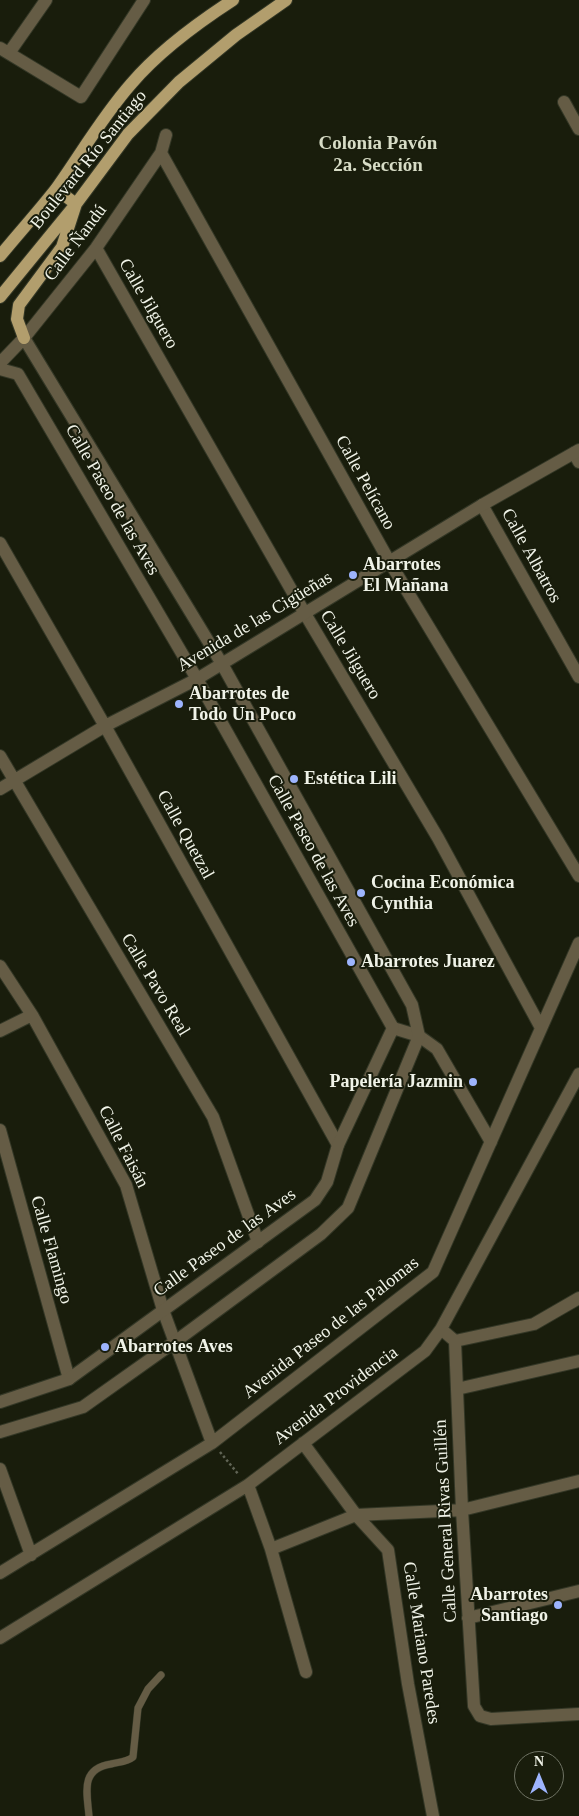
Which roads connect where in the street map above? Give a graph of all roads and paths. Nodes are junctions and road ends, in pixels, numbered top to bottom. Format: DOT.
graph roads {
  1 [pos="46,0"];
  2 [pos="144,0"];
  3 [pos="233,0"];
  4 [pos="286,0"];
  5 [pos="5,51"];
  6 [pos="564,102"];
  7 [pos="579,129"];
  8 [pos="166,135"];
  9 [pos="161,153"];
  10 [pos="56,188"];
  11 [pos="76,204"];
  12 [pos="96,248"];
  13 [pos="0,256"];
  14 [pos="0,297"];
  15 [pos="24,338"];
  16 [pos="0,363"];
  17 [pos="0,369"];
  18 [pos="577,455"];
  19 [pos="482,505"];
  20 [pos="0,544"];
  21 [pos="389,561"];
  22 [pos="304,612"];
  23 [pos="222,664"];
  24 [pos="579,677"];
  25 [pos="197,679"];
  26 [pos="105,726"];
  27 [pos="0,756"];
  28 [pos="14,780"];
  29 [pos="0,789"];
  30 [pos="579,876"];
  31 [pos="579,943"];
  32 [pos="0,966"];
  33 [pos="32,1015"];
  34 [pos="393,1028"];
  35 [pos="541,1028"];
  36 [pos="0,1031"];
  37 [pos="418,1036"];
  38 [pos="579,1074"];
  39 [pos="0,1130"];
  40 [pos="491,1142"];
  41 [pos="338,1145"];
  42 [pos="258,1242"];
  43 [pos="579,1298"];
  44 [pos="163,1310"];
  45 [pos="441,1329"];
  46 [pos="176,1341"];
  47 [pos="455,1342"];
  48 [pos="579,1361"];
  49 [pos="69,1379"];
  50 [pos="457,1389"];
  51 [pos="0,1402"];
  52 [pos="0,1432"];
  53 [pos="212,1443"];
  54 [pos="303,1444"];
  55 [pos="0,1469"];
  56 [pos="579,1481"];
  57 [pos="248,1485"];
  58 [pos="462,1510"];
  59 [pos="356,1516"];
  60 [pos="271,1549"];
  61 [pos="30,1556"];
  62 [pos="0,1573"];
  63 [pos="579,1591"];
  64 [pos="468,1618"];
  65 [pos="0,1638"];
  66 [pos="306,1672"];
  67 [pos="161,1675"];
  68 [pos="579,1714"];
  69 [pos="89,1816"];
  70 [pos="433,1816"];
  1 -- 5 [label="street"];
  2 -- 5 [label="street"];
  3 -- 10 [label="main road, Boulevard Río Santiago"];
  4 -- 11 [label="main road, Boulevard Río Santiago"];
  6 -- 7 [label="street"];
  8 -- 9 [label="street, Calle Ñandú"];
  9 -- 12 [label="street, Calle Ñandú"];
  9 -- 21 [label="street, Calle Pelícano"];
  10 -- 11 [label="main road"];
  10 -- 13 [label="main road, Boulevard Río Santiago"];
  11 -- 14 [label="main road, Boulevard Río Santiago"];
  11 -- 15 [label="main road"];
  12 -- 15 [label="street, Calle Ñandú"];
  12 -- 22 [label="street, Calle Jilguero"];
  15 -- 16 [label="street, Calle Ñandú"];
  15 -- 23 [label="street, Calle Paseo de las Aves"];
  17 -- 25 [label="street, Calle Paseo de las Aves"];
  18 -- 19 [label="street, Avenida de las Cigüeñas"];
  19 -- 21 [label="street, Avenida de las Cigüeñas"];
  19 -- 24 [label="street, Calle Albatros"];
  20 -- 26 [label="street, Calle Quetzal"];
  21 -- 22 [label="street, Avenida de las Cigüeñas"];
  21 -- 30 [label="street, Calle Pelícano"];
  22 -- 23 [label="street, Avenida de las Cigüeñas"];
  22 -- 35 [label="street, Calle Jilguero"];
  23 -- 25 [label="street, Avenida de las Cigüeñas"];
  23 -- 37 [label="street, Calle Paseo de las Aves"];
  25 -- 26 [label="street, Avenida de las Cigüeñas"];
  25 -- 34 [label="street, Calle Paseo de las Aves"];
  26 -- 28 [label="street, Avenida de las Cigüeñas"];
  26 -- 41 [label="street, Calle Quetzal"];
  27 -- 28 [label="street, Calle Pavo Real"];
  28 -- 29 [label="street, Avenida de las Cigüeñas"];
  28 -- 42 [label="street, Calle Pavo Real"];
  31 -- 35 [label="street, Avenida Paseo de las Palomas"];
  32 -- 33 [label="street, Calle Faisán"];
  33 -- 36 [label="street"];
  33 -- 44 [label="street, Calle Faisán"];
  34 -- 37 [label="street"];
  34 -- 41 [label="street, Calle Paseo de las Aves"];
  35 -- 40 [label="street, Avenida Paseo de las Palomas"];
  37 -- 40 [label="street"];
  37 -- 46 [label="street"];
  38 -- 45 [label="street, Avenida Providencia"];
  39 -- 49 [label="street, Calle Flamingo"];
  40 -- 53 [label="street, Avenida Paseo de las Palomas"];
  41 -- 42 [label="street, Calle Paseo de las Aves"];
  42 -- 44 [label="street, Calle Paseo de las Aves"];
  43 -- 47 [label="street"];
  44 -- 46 [label="street, Calle Faisán"];
  44 -- 49 [label="street, Calle Paseo de las Aves"];
  45 -- 47 [label="street"];
  45 -- 54 [label="street, Avenida Providencia"];
  46 -- 52 [label="street"];
  46 -- 53 [label="street, Calle Faisán"];
  47 -- 50 [label="street, Calle General Rivas Guillén"];
  48 -- 50 [label="street"];
  49 -- 51 [label="street, Calle Paseo de las Aves"];
  50 -- 58 [label="street, Calle General Rivas Guillén"];
  53 -- 57 [label="path"];
  53 -- 61 [label="street, Avenida Paseo de las Palomas"];
  54 -- 57 [label="street, Avenida Providencia"];
  54 -- 59 [label="street, Calle Mariano Paredes"];
  55 -- 61 [label="street"];
  56 -- 58 [label="street"];
  57 -- 60 [label="street"];
  57 -- 65 [label="street, Avenida Providencia"];
  58 -- 59 [label="street"];
  58 -- 64 [label="street, Calle General Rivas Guillén"];
  59 -- 60 [label="street"];
  59 -- 70 [label="street, Calle Mariano Paredes"];
  60 -- 66 [label="street"];
  61 -- 62 [label="street, Avenida Paseo de las Palomas"];
  63 -- 64 [label="street"];
  64 -- 68 [label="street, Calle General Rivas Guillén"];
  67 -- 69 [label="lane"];
}
